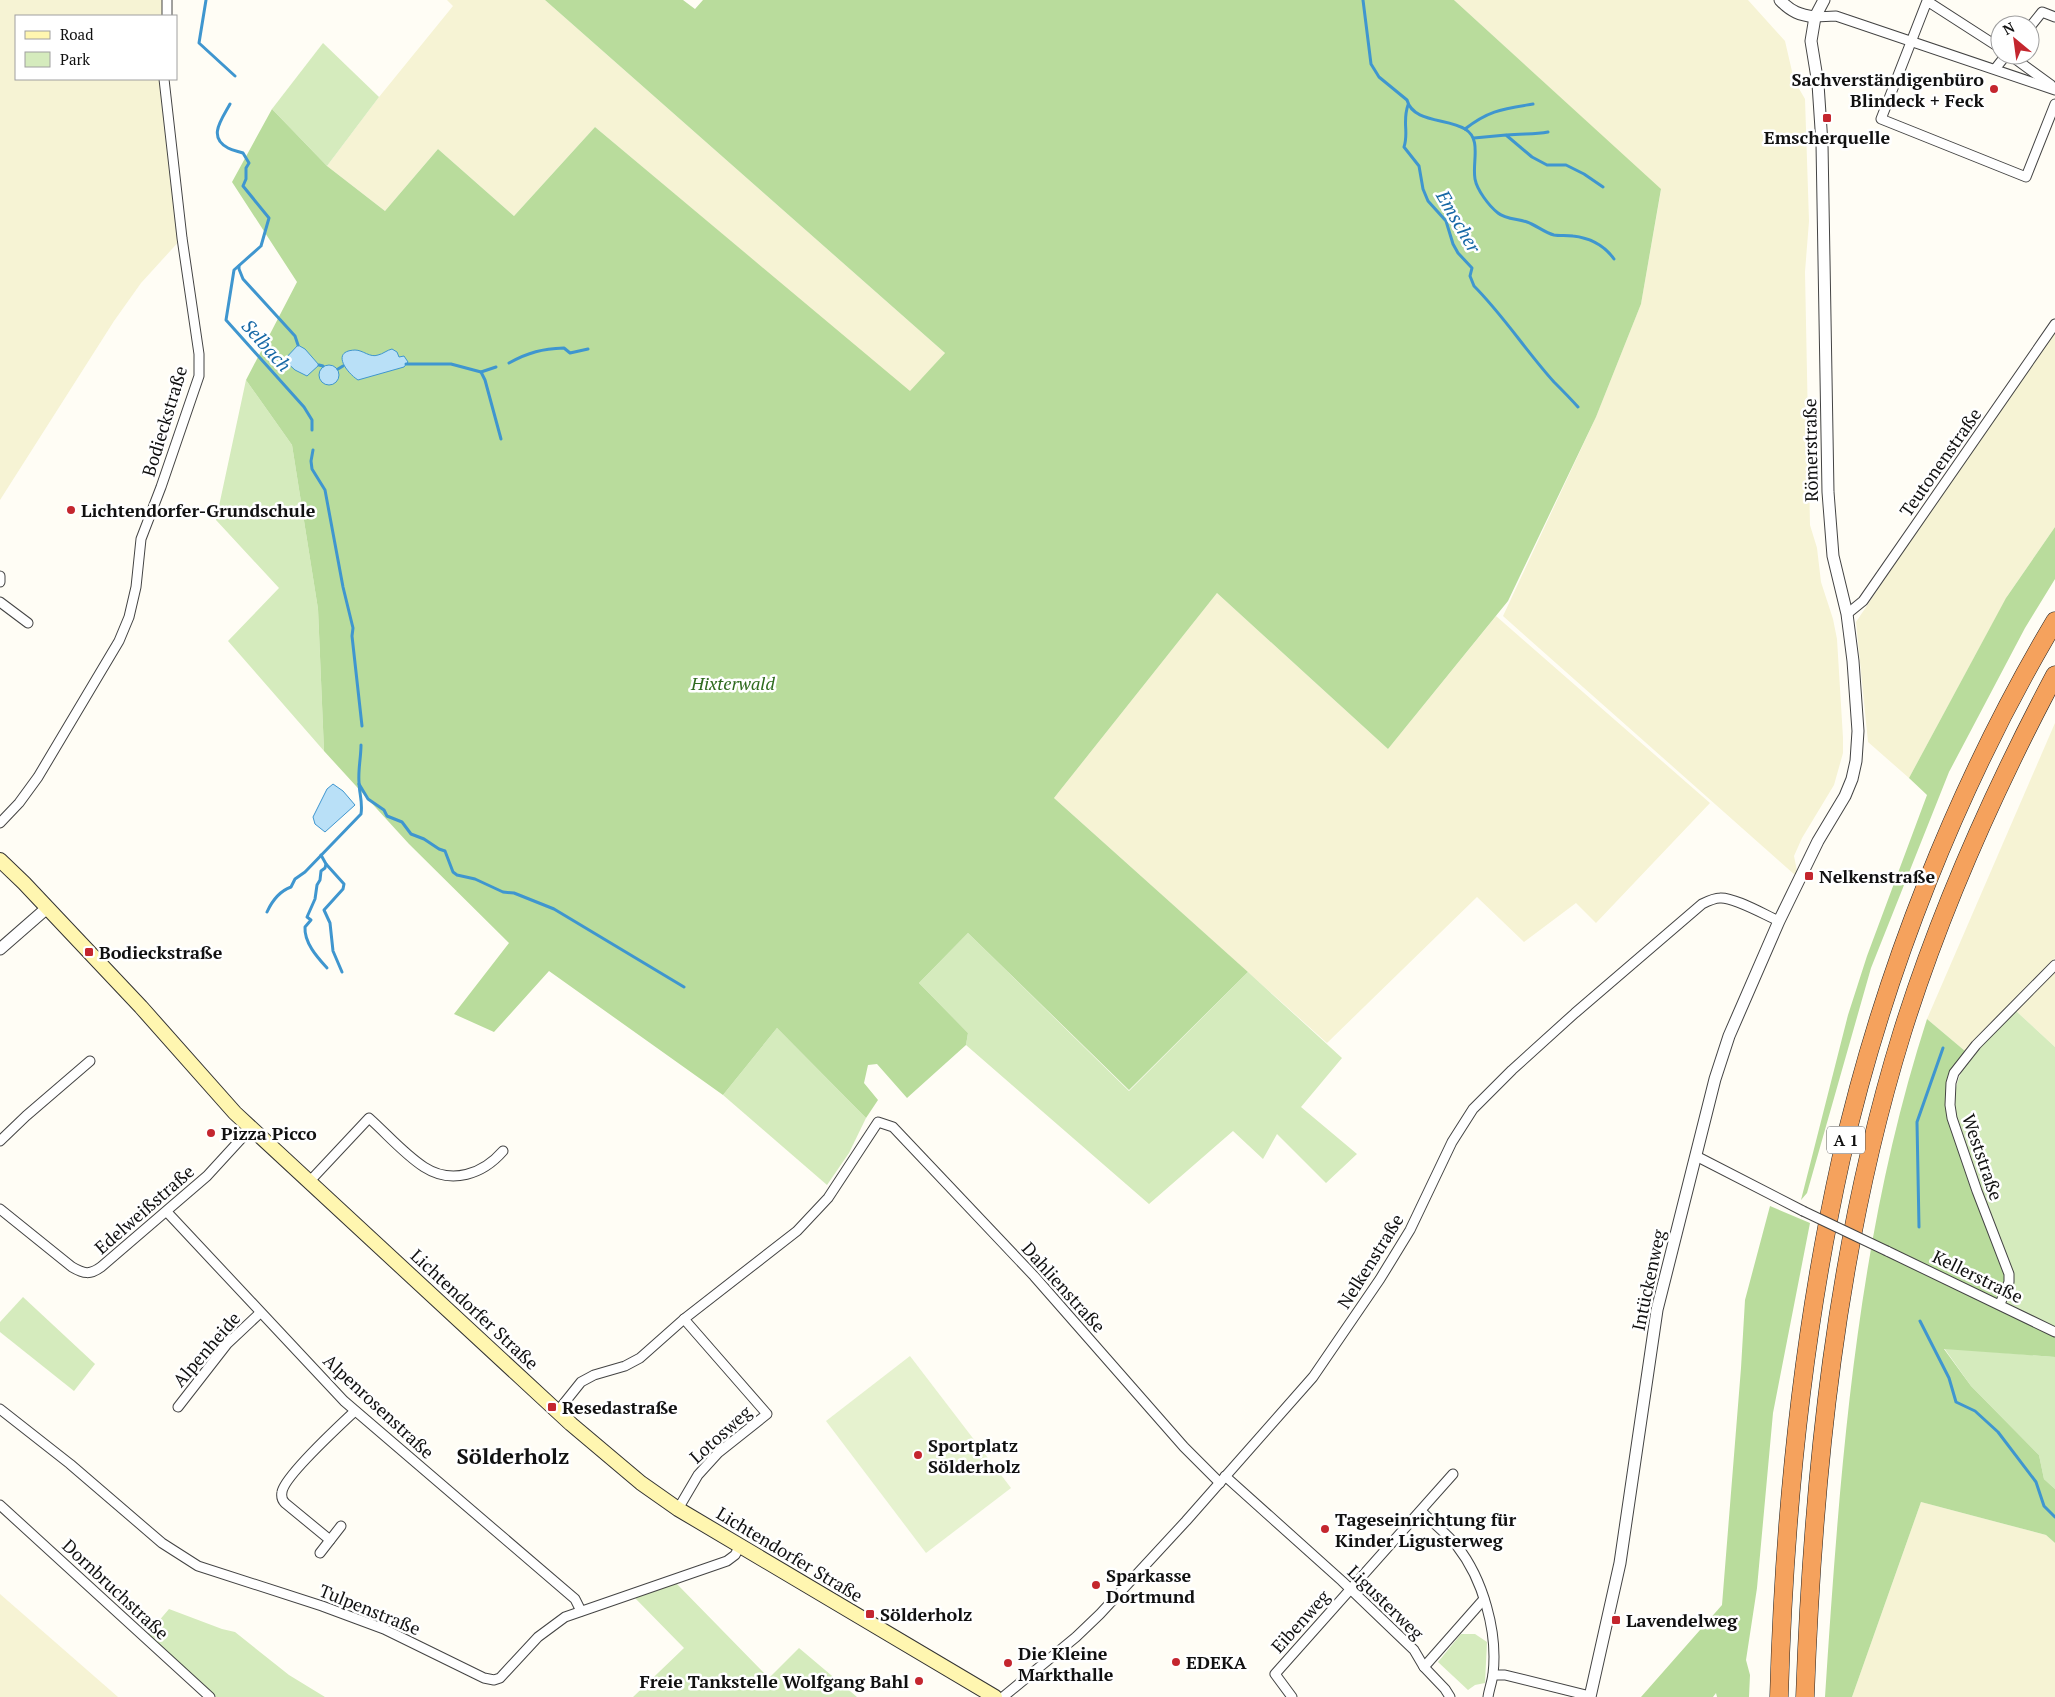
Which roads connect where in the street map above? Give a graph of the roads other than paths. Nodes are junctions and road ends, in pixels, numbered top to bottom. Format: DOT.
graph roads {
  1 [pos="168,0"];
  2 [pos="1780,0"];
  3 [pos="1824,0"];
  4 [pos="167,15"];
  5 [pos="2039,15"];
  6 [pos="1816,17"];
  7 [pos="2055,17"];
  8 [pos="1911,41"];
  9 [pos="1990,42"];
  10 [pos="1999,65"];
  11 [pos="2022,65"];
  12 [pos="1995,69"];
  13 [pos="164,80"];
  14 [pos="2055,89"];
  15 [pos="2055,104"];
  16 [pos="2055,324"];
  17 [pos="0,576"];
  18 [pos="0,582"];
  19 [pos="0,602"];
  20 [pos="1847,614"];
  21 [pos="2055,620"];
  22 [pos="28,623"];
  23 [pos="2055,675"];
  24 [pos="0,823"];
  25 [pos="0,860"];
  26 [pos="1797,886"];
  27 [pos="47,908"];
  28 [pos="1779,921"];
  29 [pos="0,949"];
  30 [pos="2055,965"];
  31 [pos="90,1061"];
  32 [pos="251,1128"];
  33 [pos="0,1141"];
  34 [pos="503,1152"];
  35 [pos="1696,1156"];
  36 [pos="309,1182"];
  37 [pos="0,1209"];
  38 [pos="167,1212"];
  39 [pos="2000,1304"];
  40 [pos="260,1313"];
  41 [pos="684,1319"];
  42 [pos="2055,1332"];
  43 [pos="178,1407"];
  44 [pos="0,1409"];
  45 [pos="355,1411"];
  46 [pos="557,1412"];
  47 [pos="1453,1474"];
  48 [pos="1222,1479"];
  49 [pos="0,1505"];
  50 [pos="678,1509"];
  51 [pos="1420,1511"];
  52 [pos="341,1526"];
  53 [pos="330,1540"];
  54 [pos="740,1546"];
  55 [pos="320,1553"];
  56 [pos="1350,1590"];
  57 [pos="1484,1599"];
  58 [pos="581,1611"];
  59 [pos="1424,1668"];
  60 [pos="1493,1675"];
  61 [pos="210,1697"];
  62 [pos="995,1697"];
  63 [pos="1003,1697"];
  64 [pos="1292,1697"];
  65 [pos="1450,1697"];
  66 [pos="1488,1697"];
  67 [pos="1590,1697"];
  68 [pos="1779,1697"];
  69 [pos="1805,1697"];
  1 -- 4 [label="street"];
  2 -- 6 [label="street"];
  3 -- 6 [label="street, Römerstraße"];
  5 -- 7 [label="street"];
  6 -- 8 [label="street"];
  6 -- 20 [label="street, Römerstraße"];
  8 -- 9 [label="street"];
  8 -- 12 [label="street"];
  8 -- 15 [label="street"];
  10 -- 12 [label="street"];
  11 -- 14 [label="street"];
  12 -- 14 [label="street"];
  13 -- 24 [label="street, Bodieckstraße"];
  16 -- 20 [label="street, Teutonenstraße"];
  17 -- 18 [label="street"];
  19 -- 22 [label="street"];
  20 -- 26 [label="street, Römerstraße"];
  21 -- 68 [label="highway, A 1"];
  23 -- 69 [label="highway, A 1"];
  25 -- 27 [label="main road, Lichtendorfer Straße"];
  26 -- 28 [label="street, Intückenweg"];
  27 -- 29 [label="street"];
  27 -- 32 [label="main road, Lichtendorfer Straße"];
  28 -- 35 [label="street, Intückenweg"];
  28 -- 48 [label="street, Nelkenstraße"];
  30 -- 39 [label="street, Weststraße"];
  31 -- 33 [label="street"];
  32 -- 36 [label="main road, Lichtendorfer Straße"];
  32 -- 38 [label="street, Edelweißstraße"];
  34 -- 36 [label="street"];
  35 -- 39 [label="street, Kellerstraße, bridge"];
  35 -- 67 [label="street, Intückenweg"];
  36 -- 46 [label="main road, Lichtendorfer Straße"];
  37 -- 38 [label="street, Edelweißstraße"];
  38 -- 40 [label="street, Alpenrosenstraße"];
  39 -- 42 [label="street, Kellerstraße"];
  40 -- 43 [label="street, Alpenheide"];
  40 -- 45 [label="street, Alpenrosenstraße"];
  41 -- 46 [label="street"];
  41 -- 48 [label="street, Dahlienstraße"];
  41 -- 50 [label="street, Lotosweg"];
  44 -- 58 [label="street, Tulpenstraße"];
  45 -- 53 [label="street"];
  45 -- 58 [label="street, Alpenrosenstraße"];
  46 -- 50 [label="main road, Lichtendorfer Straße"];
  47 -- 51 [label="street"];
  48 -- 56 [label="street, Ligusterweg"];
  48 -- 63 [label="street, Nelkenstraße"];
  49 -- 61 [label="street, Dornbruchstraße"];
  50 -- 54 [label="main road, Lichtendorfer Straße"];
  51 -- 56 [label="street"];
  51 -- 57 [label="street"];
  52 -- 53 [label="street"];
  53 -- 55 [label="street"];
  54 -- 58 [label="street, Tulpenstraße"];
  54 -- 62 [label="main road, Lichtendorfer Straße"];
  56 -- 59 [label="street, Ligusterweg"];
  56 -- 64 [label="street, Eibenweg"];
  57 -- 59 [label="street"];
  57 -- 60 [label="street"];
  59 -- 65 [label="street, Ligusterweg"];
  60 -- 66 [label="street"];
  60 -- 67 [label="street"];
}
